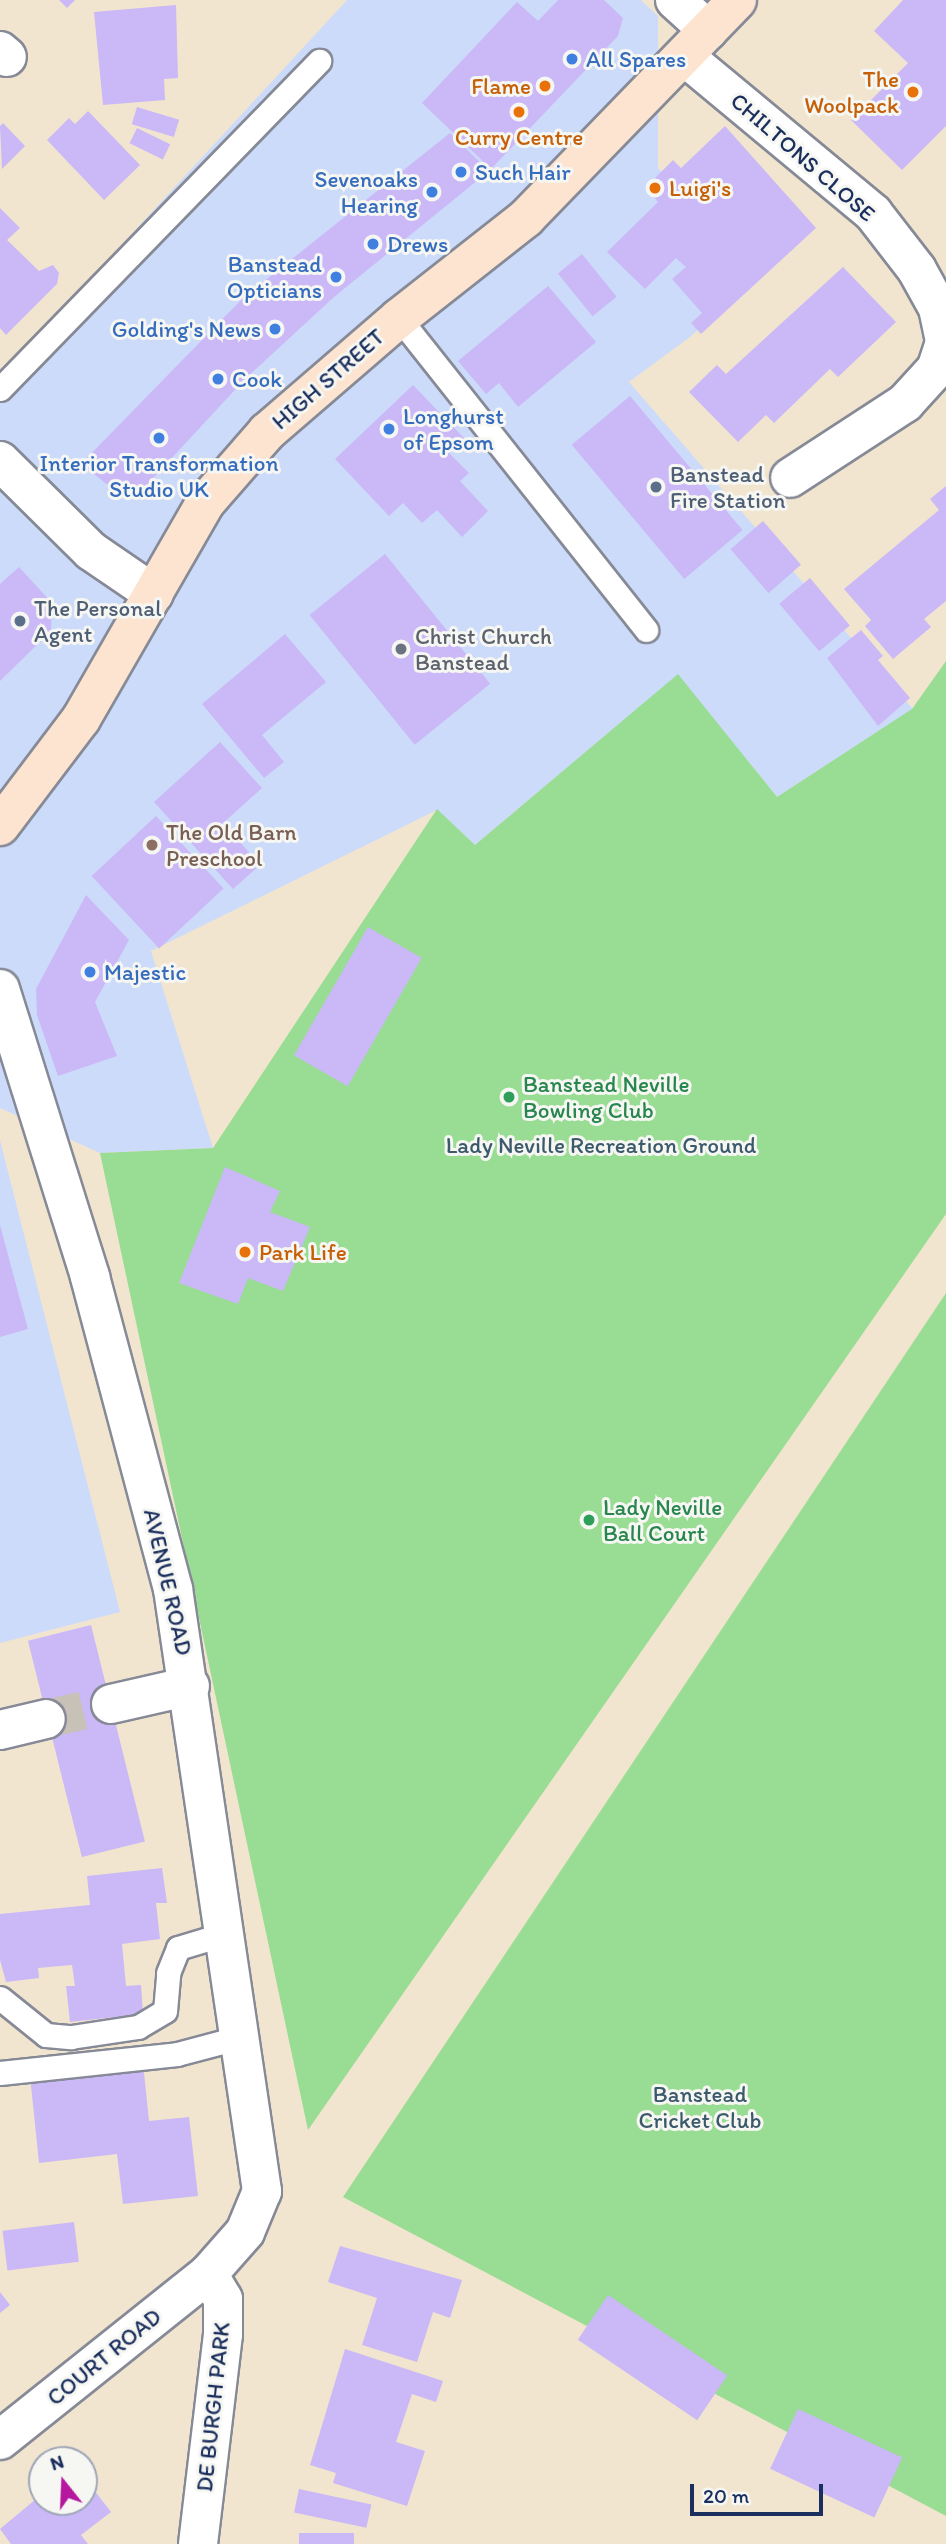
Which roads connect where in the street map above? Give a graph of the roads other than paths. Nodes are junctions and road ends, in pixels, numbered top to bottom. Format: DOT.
graph roads {
  1 [pos="675,0"];
  2 [pos="737,0"];
  3 [pos="696,43"];
  4 [pos="319,61"];
  5 [pos="399,318"];
  6 [pos="0,390"];
  7 [pos="0,461"];
  8 [pos="790,478"];
  9 [pos="154,594"];
  10 [pos="646,630"];
  11 [pos="0,826"];
  12 [pos="0,989"];
  13 [pos="190,1686"];
  14 [pos="111,1704"];
  15 [pos="46,1719"];
  16 [pos="0,1730"];
  17 [pos="221,1935"];
  18 [pos="0,1998"];
  19 [pos="237,2038"];
  20 [pos="0,2073"];
  21 [pos="262,2191"];
  22 [pos="208,2274"];
  23 [pos="0,2440"];
  24 [pos="198,2544"];
  1 -- 3 [label="street, CHILTONS CLOSE"];
  2 -- 3 [label="main road, HIGH STREET"];
  3 -- 5 [label="main road, HIGH STREET"];
  3 -- 8 [label="street, CHILTONS CLOSE"];
  4 -- 6 [label="lane"];
  5 -- 9 [label="main road, HIGH STREET"];
  5 -- 10 [label="lane"];
  7 -- 9 [label="street"];
  9 -- 11 [label="main road, HIGH STREET"];
  12 -- 13 [label="street, AVENUE ROAD"];
  13 -- 14 [label="street"];
  13 -- 17 [label="street, AVENUE ROAD"];
  15 -- 16 [label="street"];
  17 -- 18 [label="lane"];
  17 -- 19 [label="street, AVENUE ROAD"];
  19 -- 20 [label="lane"];
  19 -- 21 [label="street, AVENUE ROAD"];
  21 -- 22 [label="street, COURT ROAD"];
  22 -- 23 [label="street, COURT ROAD"];
  22 -- 24 [label="street, DE BURGH PARK"];
}
